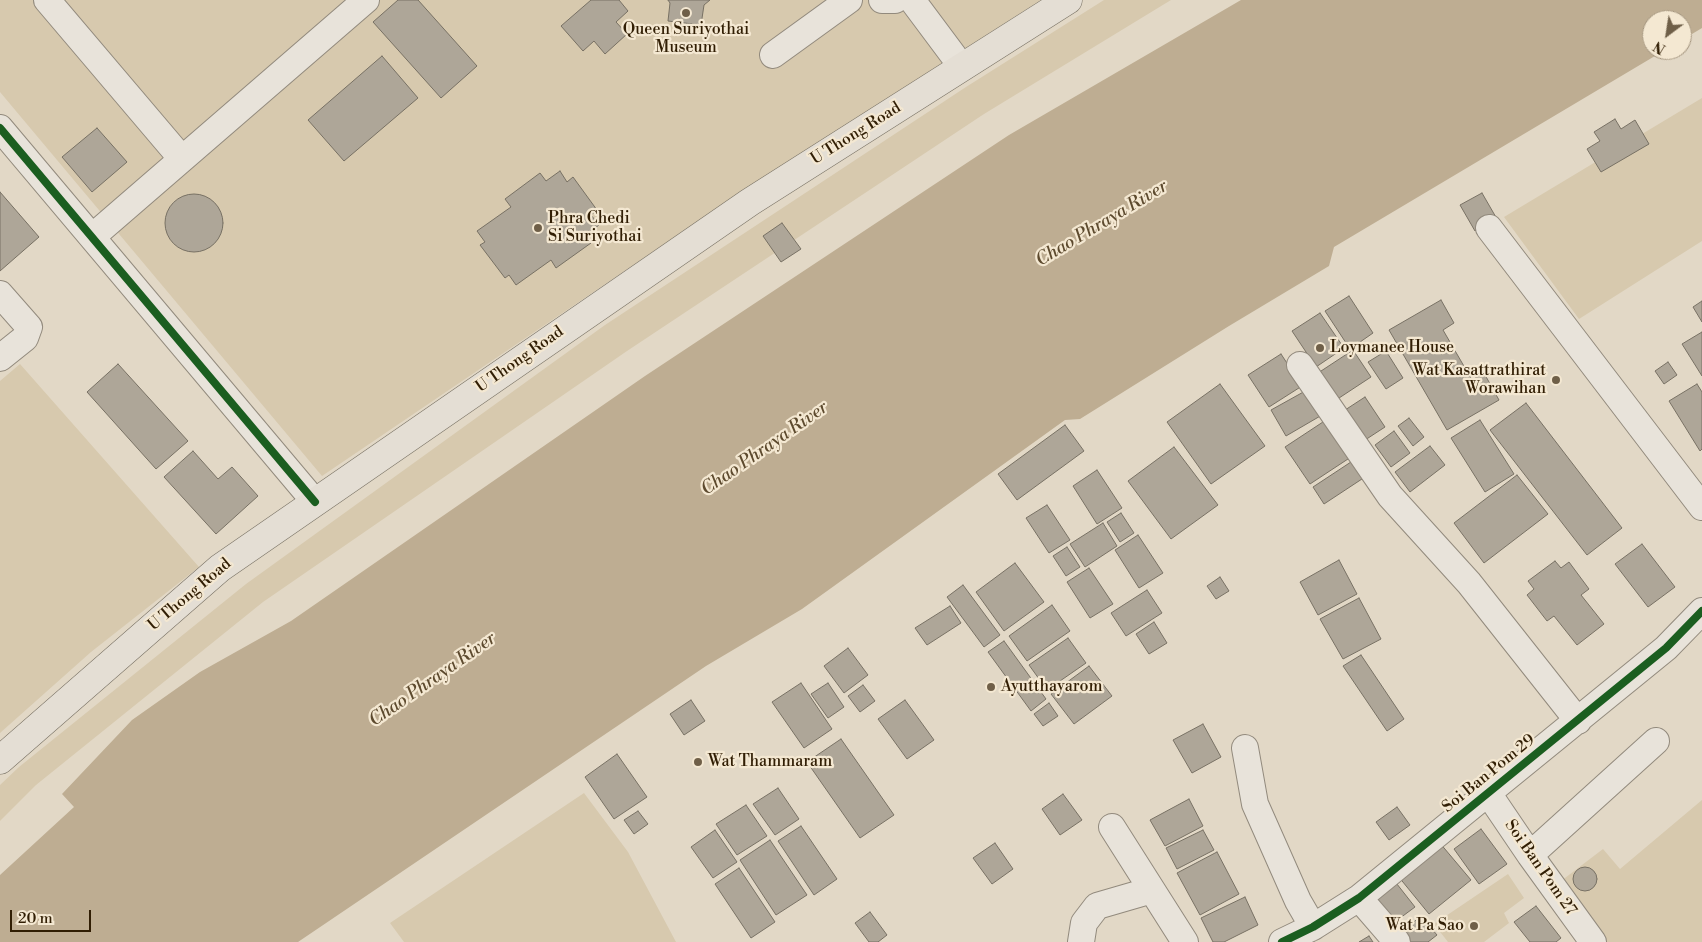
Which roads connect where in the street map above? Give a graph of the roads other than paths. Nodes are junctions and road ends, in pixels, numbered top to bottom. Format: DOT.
graph roads {
  1 [pos="47,0"];
  2 [pos="366,0"];
  3 [pos="849,0"];
  4 [pos="882,0"];
  5 [pos="895,0"];
  6 [pos="912,0"];
  7 [pos="1068,0"];
  8 [pos="773,55"];
  9 [pos="962,67"];
  10 [pos="0,128"];
  11 [pos="182,159"];
  12 [pos="1489,228"];
  13 [pos="92,237"];
  14 [pos="0,294"];
  15 [pos="0,358"];
  16 [pos="1300,365"];
  17 [pos="315,502"];
  18 [pos="1702,507"];
  19 [pos="1702,611"];
  20 [pos="1578,721"];
  21 [pos="1656,742"];
  22 [pos="1245,748"];
  23 [pos="0,760"];
  24 [pos="1488,793"];
  25 [pos="1112,828"];
  26 [pos="1530,854"];
  27 [pos="1152,890"];
  28 [pos="1359,898"];
  29 [pos="1313,927"];
  30 [pos="1081,942"];
  31 [pos="1185,942"];
  32 [pos="1282,942"];
  33 [pos="1398,942"];
  34 [pos="1593,942"];
  1 -- 11 [label="street"];
  2 -- 11 [label="street"];
  3 -- 8 [label="street"];
  4 -- 5 [label="street"];
  6 -- 9 [label="street"];
  7 -- 9 [label="main road, U Thong Road"];
  9 -- 17 [label="main road, U Thong Road"];
  10 -- 13 [label="street"];
  11 -- 13 [label="street"];
  12 -- 18 [label="street"];
  13 -- 17 [label="street"];
  14 -- 15 [label="street"];
  16 -- 20 [label="street"];
  17 -- 23 [label="main road, U Thong Road"];
  19 -- 20 [label="street, Soi Ban Pom 29"];
  20 -- 24 [label="street, Soi Ban Pom 29"];
  21 -- 26 [label="street"];
  22 -- 29 [label="street"];
  24 -- 26 [label="street, Soi Ban Pom 27"];
  24 -- 28 [label="street, Soi Ban Pom 29"];
  25 -- 27 [label="street"];
  26 -- 34 [label="street, Soi Ban Pom 27"];
  27 -- 30 [label="street"];
  27 -- 31 [label="street"];
  28 -- 29 [label="street, Soi Ban Pom 29"];
  28 -- 33 [label="street"];
  29 -- 32 [label="street, Soi Ban Pom 29"];
}
